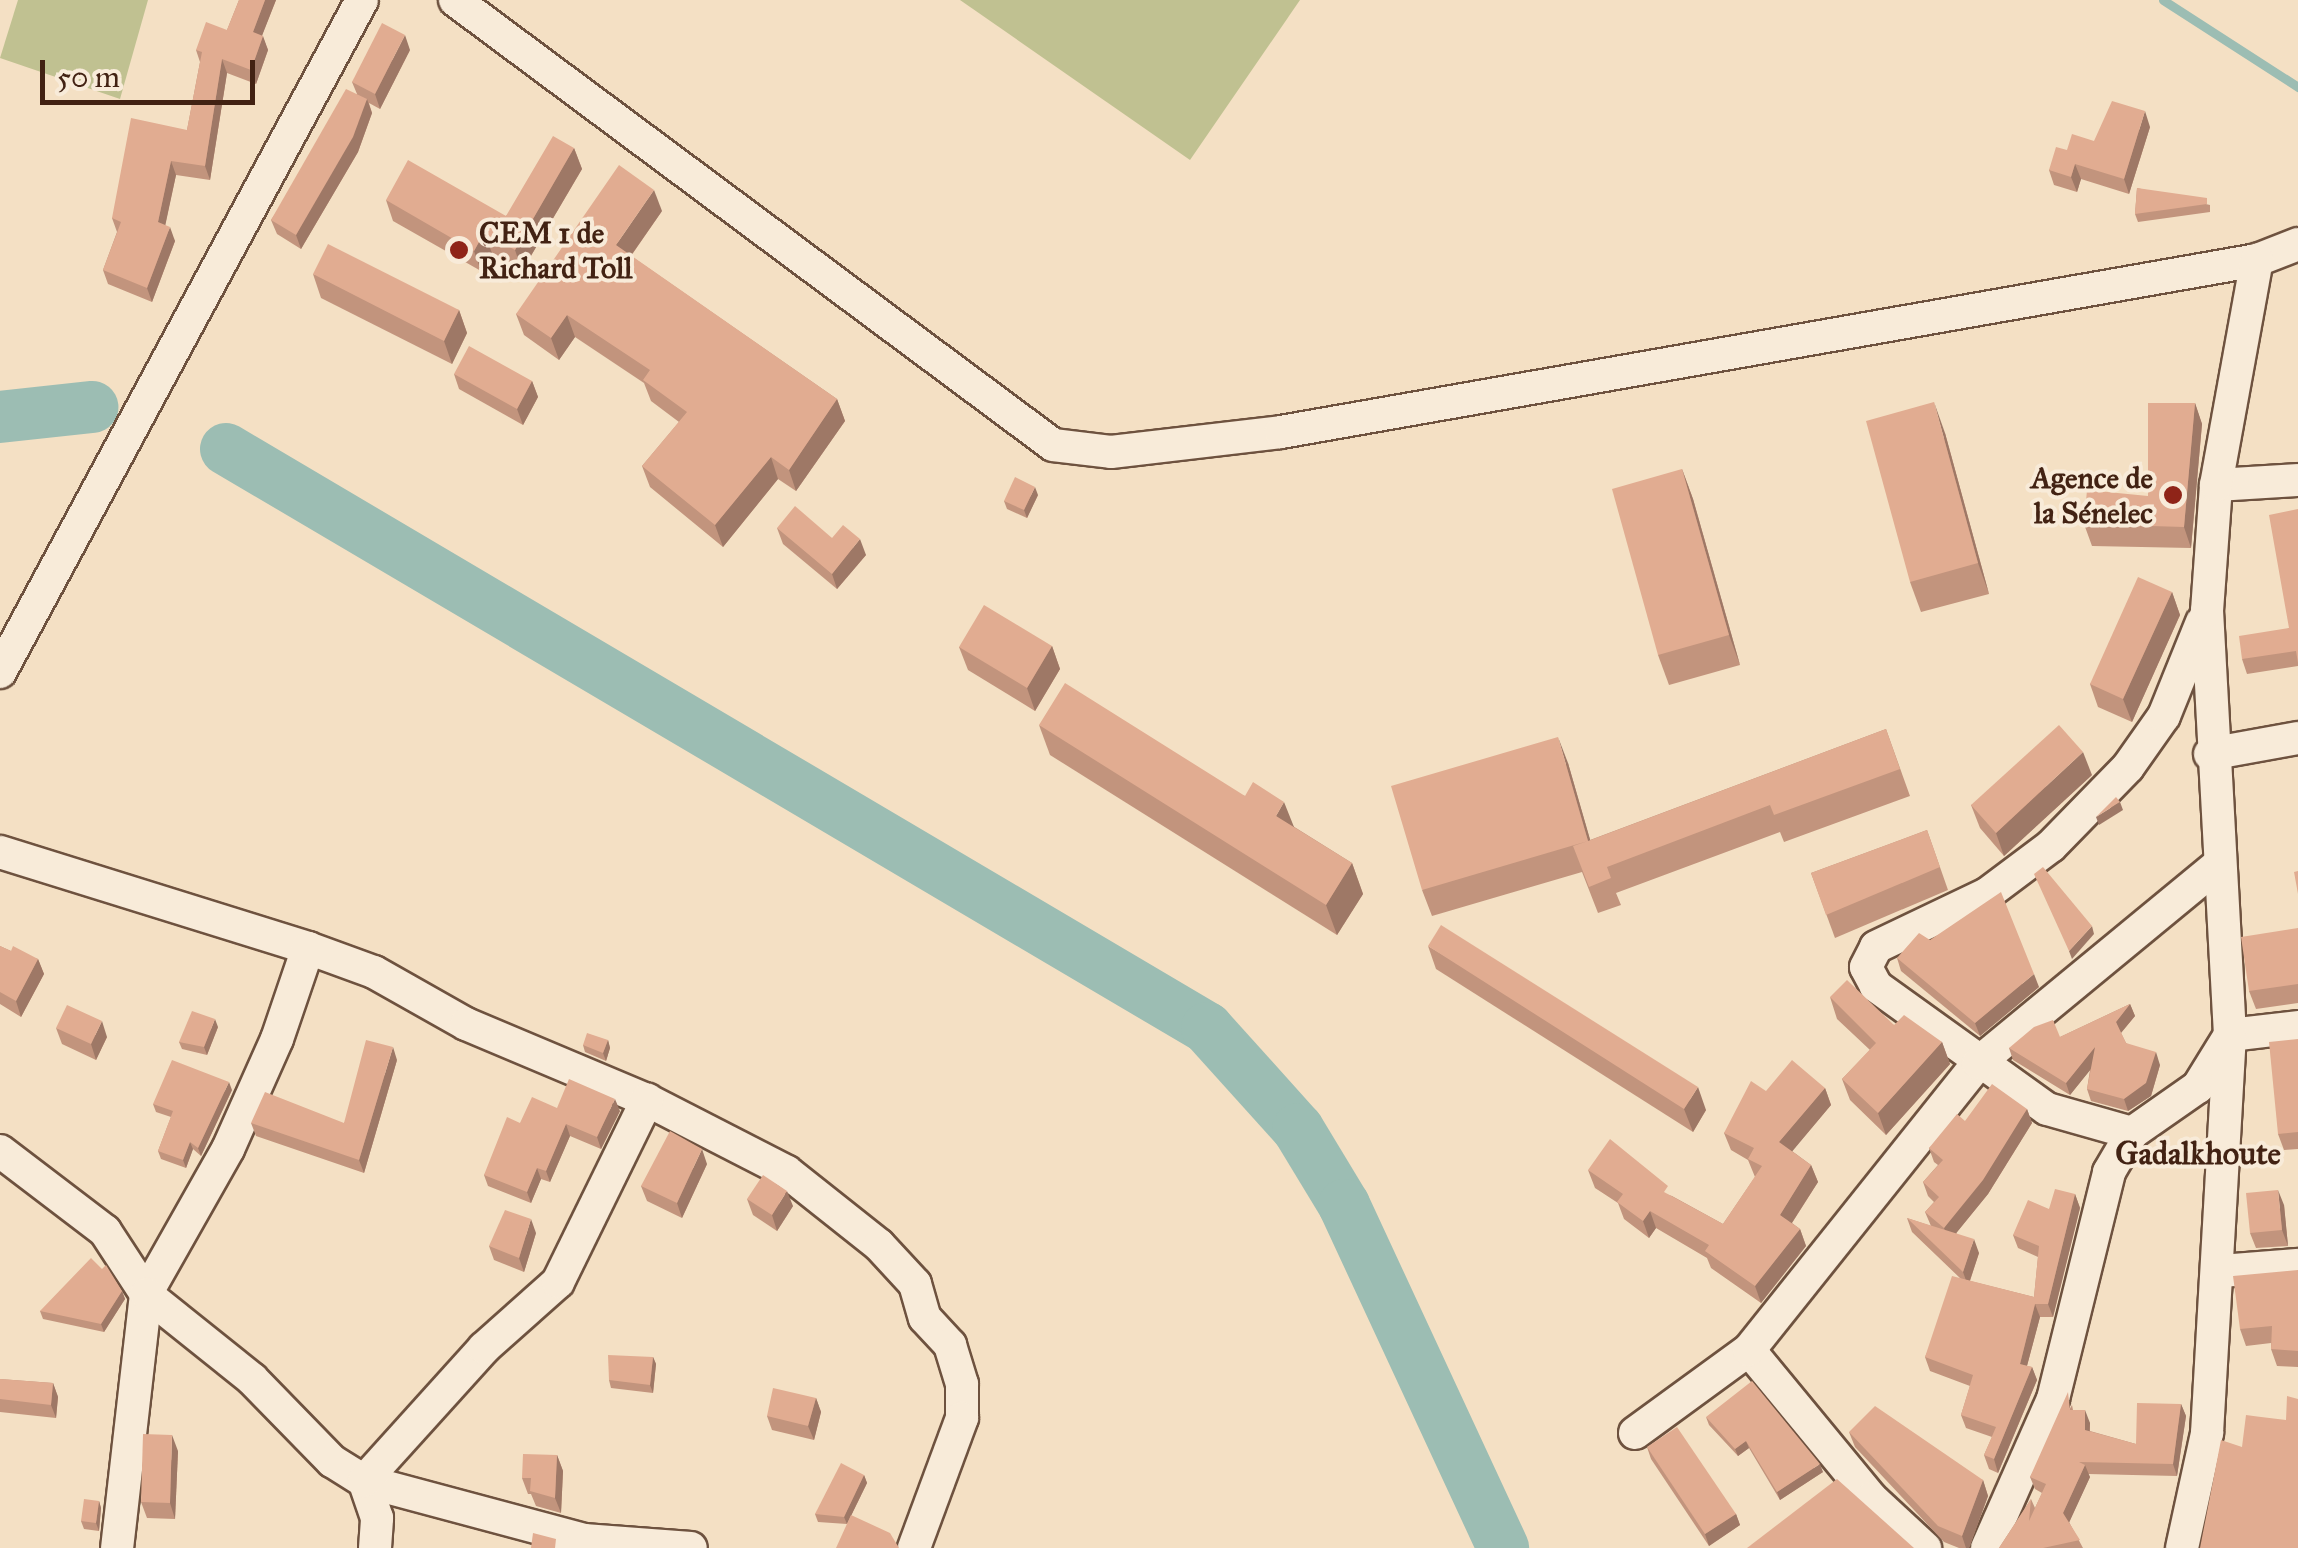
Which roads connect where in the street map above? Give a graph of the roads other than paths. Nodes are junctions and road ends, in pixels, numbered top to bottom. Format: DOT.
graph roads {
  1 [pos="362,0"];
  2 [pos="455,0"];
  3 [pos="2298,244"];
  4 [pos="2257,260"];
  5 [pos="2298,480"];
  6 [pos="2216,486"];
  7 [pos="2207,610"];
  8 [pos="0,672"];
  9 [pos="2298,738"];
  10 [pos="2210,754"];
  11 [pos="0,852"];
  12 [pos="2216,867"];
  13 [pos="308,948"];
  14 [pos="2298,1027"];
  15 [pos="2230,1036"];
  16 [pos="1978,1063"];
  17 [pos="647,1100"];
  18 [pos="2132,1133"];
  19 [pos="0,1151"];
  20 [pos="2298,1266"];
  21 [pos="2220,1271"];
  22 [pos="146,1294"];
  23 [pos="1749,1350"];
  24 [pos="1634,1433"];
  25 [pos="364,1481"];
  26 [pos="584,1544"];
  27 [pos="117,1548"];
  28 [pos="376,1548"];
  29 [pos="691,1548"];
  30 [pos="914,1548"];
  31 [pos="1925,1548"];
  32 [pos="1987,1548"];
  33 [pos="2182,1548"];
  1 -- 8 [label="street"];
  2 -- 4 [label="street"];
  3 -- 4 [label="street"];
  4 -- 6 [label="street"];
  5 -- 6 [label="street"];
  6 -- 7 [label="street"];
  7 -- 10 [label="street"];
  7 -- 16 [label="street"];
  9 -- 10 [label="street"];
  10 -- 12 [label="street"];
  11 -- 13 [label="street"];
  12 -- 15 [label="street"];
  12 -- 16 [label="street"];
  13 -- 17 [label="street"];
  13 -- 22 [label="street"];
  14 -- 15 [label="street"];
  15 -- 18 [label="street"];
  15 -- 21 [label="street"];
  16 -- 18 [label="street"];
  16 -- 23 [label="street"];
  17 -- 25 [label="street"];
  17 -- 30 [label="street"];
  18 -- 32 [label="street"];
  19 -- 22 [label="street"];
  20 -- 21 [label="street"];
  21 -- 33 [label="street"];
  22 -- 25 [label="street"];
  22 -- 27 [label="street"];
  23 -- 24 [label="street"];
  23 -- 31 [label="street"];
  25 -- 26 [label="street"];
  25 -- 28 [label="street"];
  26 -- 29 [label="street"];
}
